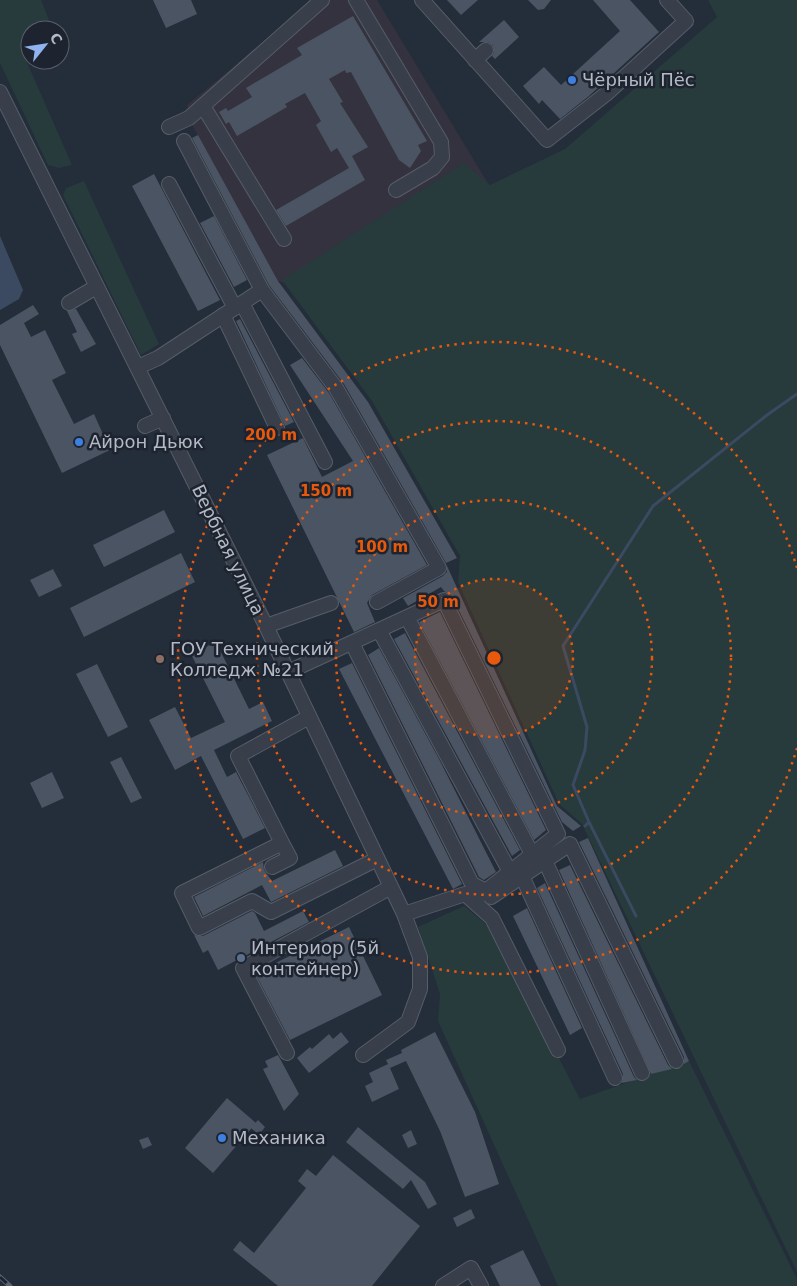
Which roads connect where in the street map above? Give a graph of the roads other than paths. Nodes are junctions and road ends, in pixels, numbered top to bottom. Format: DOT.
graph roads {
  1 [pos="322,0"];
  2 [pos="356,0"];
  3 [pos="422,0"];
  4 [pos="667,0"];
  5 [pos="486,50"];
  6 [pos="475,60"];
  7 [pos="1,94"];
  8 [pos="203,106"];
  9 [pos="169,127"];
  10 [pos="184,141"];
  11 [pos="169,184"];
  12 [pos="396,190"];
  13 [pos="284,238"];
  14 [pos="96,287"];
  15 [pos="262,290"];
  16 [pos="69,303"];
  17 [pos="233,309"];
  18 [pos="138,366"];
  19 [pos="163,418"];
  20 [pos="145,426"];
  21 [pos="277,428"];
  22 [pos="324,462"];
  23 [pos="377,602"];
  24 [pos="331,603"];
  25 [pos="407,617"];
  26 [pos="266,626"];
  27 [pos="380,630"];
  28 [pos="352,643"];
  29 [pos="288,672"];
  30 [pos="310,717"];
  31 [pos="282,843"];
  32 [pos="532,854"];
  33 [pos="377,859"];
  34 [pos="545,861"];
  35 [pos="272,868"];
  36 [pos="516,874"];
  37 [pos="391,887"];
  38 [pos="486,891"];
  39 [pos="476,903"];
  40 [pos="404,914"];
  41 [pos="558,1050"];
  42 [pos="287,1053"];
  43 [pos="363,1055"];
  44 [pos="676,1061"];
  45 [pos="642,1073"];
  46 [pos="615,1078"];
  47 [pos="443,1286"];
  48 [pos="482,1286"];
  1 -- 8 [label="street"];
  2 -- 12 [label="street"];
  3 -- 6 [label="street"];
  4 -- 6 [label="street"];
  5 -- 6 [label="street"];
  7 -- 14 [label="street, Вербная улица"];
  8 -- 9 [label="street"];
  8 -- 13 [label="street"];
  10 -- 15 [label="street"];
  11 -- 17 [label="street"];
  14 -- 16 [label="street"];
  14 -- 18 [label="street, Вербная улица"];
  15 -- 17 [label="street"];
  15 -- 23 [label="street"];
  17 -- 18 [label="street"];
  17 -- 21 [label="street"];
  17 -- 22 [label="street"];
  18 -- 19 [label="street, Вербная улица"];
  19 -- 20 [label="street"];
  19 -- 26 [label="street, Вербная улица"];
  24 -- 26 [label="street"];
  25 -- 27 [label="street"];
  25 -- 32 [label="street"];
  25 -- 32 [label="street"];
  26 -- 29 [label="street, Вербная улица"];
  27 -- 28 [label="street"];
  27 -- 36 [label="street"];
  28 -- 29 [label="street"];
  28 -- 38 [label="street"];
  29 -- 30 [label="street, Вербная улица"];
  30 -- 31 [label="street"];
  30 -- 33 [label="street, Вербная улица"];
  31 -- 33 [label="street"];
  31 -- 35 [label="street"];
  32 -- 36 [label="street"];
  33 -- 37 [label="street, Вербная улица"];
  34 -- 36 [label="street"];
  34 -- 44 [label="street"];
  34 -- 45 [label="street"];
  36 -- 38 [label="street"];
  36 -- 39 [label="street"];
  36 -- 46 [label="street"];
  37 -- 40 [label="street, Вербная улица"];
  37 -- 42 [label="street"];
  38 -- 39 [label="street"];
  39 -- 40 [label="street"];
  39 -- 41 [label="street"];
  40 -- 43 [label="street, Вербная улица"];
  47 -- 48 [label="street"];
}
